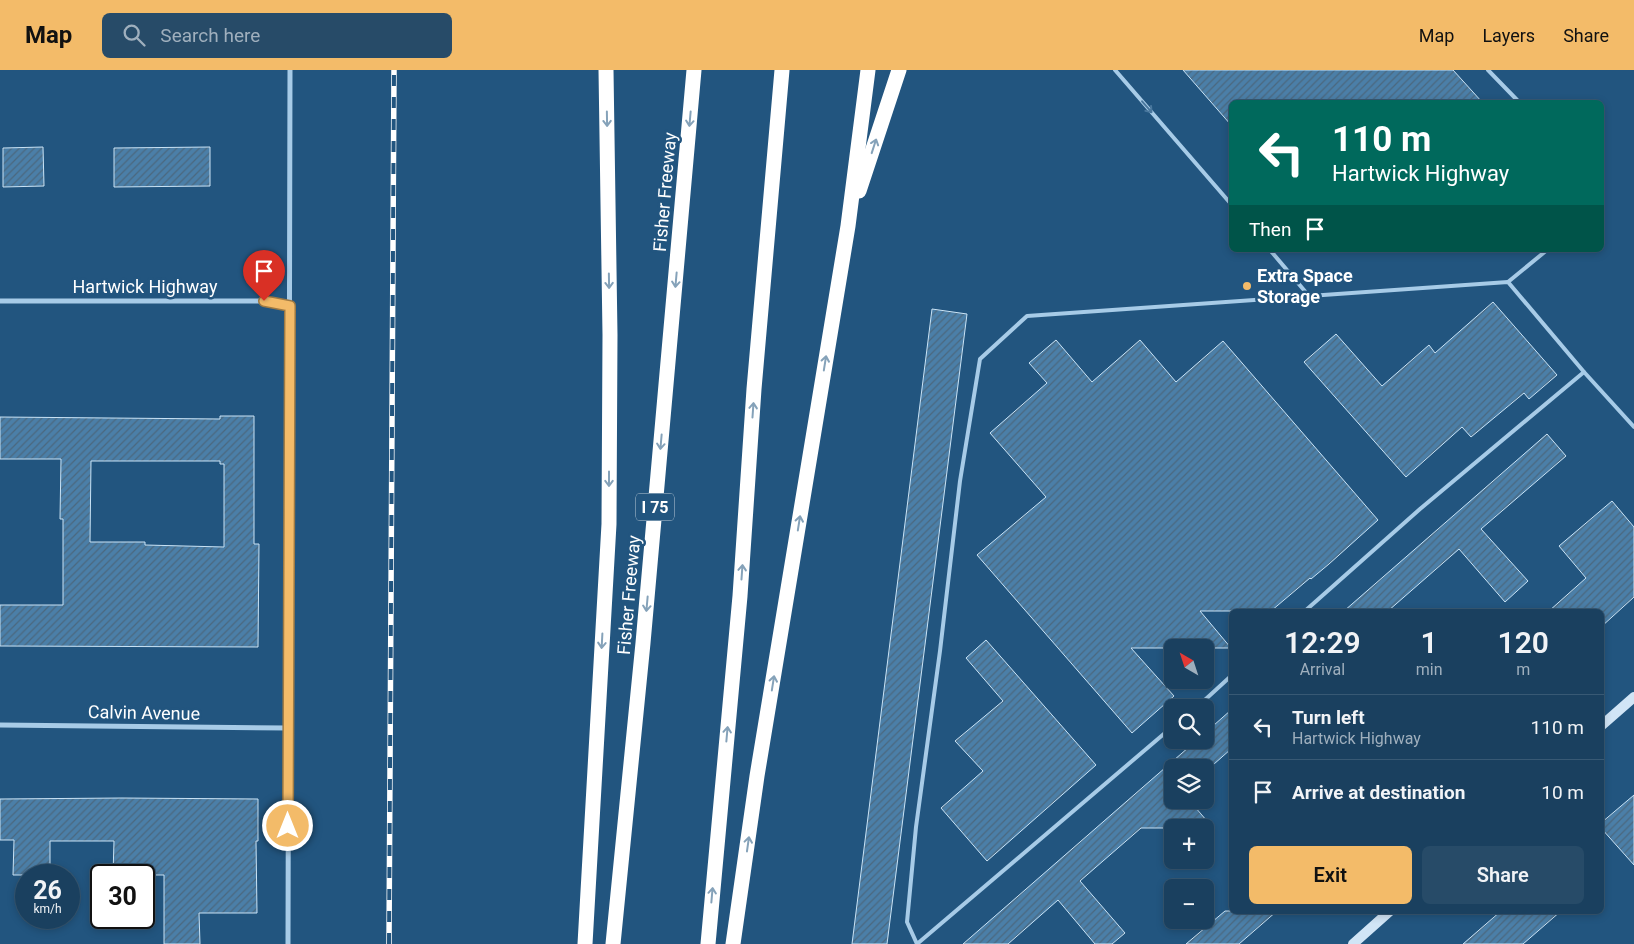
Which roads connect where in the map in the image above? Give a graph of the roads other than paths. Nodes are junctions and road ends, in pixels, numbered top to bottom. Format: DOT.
graph roads {
  1 [pos="290,70"];
  2 [pos="606,70"];
  3 [pos="694,70"];
  4 [pos="782,70"];
  5 [pos="868,70"];
  6 [pos="899,70"];
  7 [pos="1115,70"];
  8 [pos="1488,70"];
  9 [pos="1517,100"];
  10 [pos="1229,202"];
  11 [pos="848,226"];
  12 [pos="1272,252"];
  13 [pos="1545,252"];
  14 [pos="1508,282"];
  15 [pos="1309,296"];
  16 [pos="0,301"];
  17 [pos="290,306"];
  18 [pos="1584,372"];
  19 [pos="1634,427"];
  20 [pos="1306,609"];
  21 [pos="1229,678"];
  22 [pos="1634,697"];
  23 [pos="1206,699"];
  24 [pos="1604,723"];
  25 [pos="0,725"];
  26 [pos="288,728"];
  27 [pos="1164,734"];
  28 [pos="1387,914"];
  29 [pos="288,944"];
  30 [pos="585,944"];
  31 [pos="613,944"];
  32 [pos="708,944"];
  33 [pos="733,944"];
  34 [pos="1353,944"];
  1 -- 17 [label="street"];
  2 -- 30 [label="highway, one-way"];
  3 -- 31 [label="highway, Fisher Freeway / I 75, one-way"];
  32 -- 4 [label="highway, one-way"];
  5 -- 11 [label="highway"];
  11 -- 6 [label="highway, one-way"];
  7 -- 10 [label="lane, one-way"];
  8 -- 9 [label="lane"];
  33 -- 11 [label="highway, one-way"];
  12 -- 15 [label="lane"];
  13 -- 14 [label="lane"];
  14 -- 15 [label="lane"];
  14 -- 18 [label="lane"];
  15 -- 27 [label="lane"];
  16 -- 17 [label="street, Hartwick Highway"];
  17 -- 26 [label="street"];
  18 -- 19 [label="lane"];
  18 -- 20 [label="lane"];
  21 -- 23 [label="lane"];
  22 -- 24 [label="street"];
  25 -- 26 [label="street, Calvin Avenue"];
  26 -- 29 [label="street"];
  28 -- 34 [label="street"];
}
